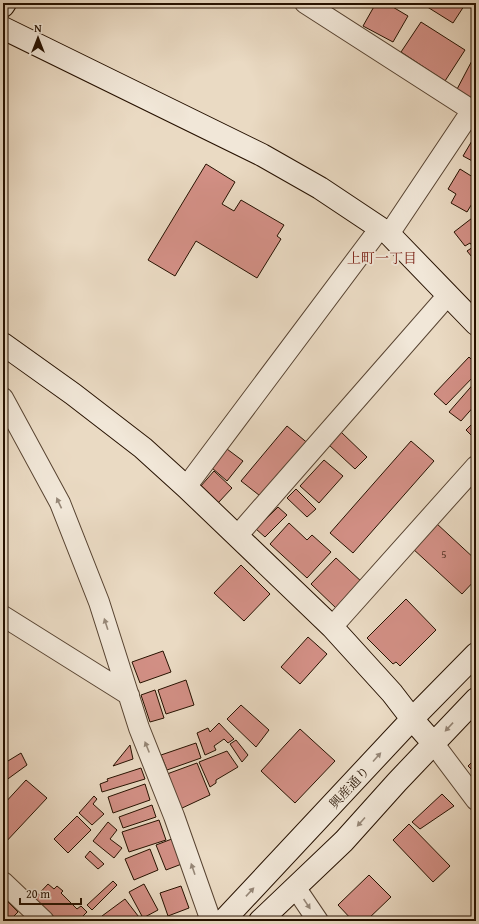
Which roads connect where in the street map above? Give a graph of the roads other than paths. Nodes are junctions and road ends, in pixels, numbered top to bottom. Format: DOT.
graph roads {
  1 [pos="5,3"];
  2 [pos="305,3"];
  3 [pos="3,6"];
  4 [pos="3,28"];
  5 [pos="474,112"];
  6 [pos="384,231"];
  7 [pos="448,295"];
  8 [pos="476,324"];
  9 [pos="3,344"];
  10 [pos="3,398"];
  11 [pos="476,466"];
  12 [pos="186,487"];
  13 [pos="237,536"];
  14 [pos="3,616"];
  15 [pos="332,627"];
  16 [pos="476,654"];
  17 [pos="129,695"];
  18 [pos="476,698"];
  19 [pos="412,719"];
  20 [pos="434,744"];
  21 [pos="476,800"];
  22 [pos="3,882"];
  23 [pos="295,887"];
  24 [pos="44,921"];
  25 [pos="211,921"];
  26 [pos="223,921"];
  27 [pos="260,921"];
  28 [pos="318,921"];
  1 -- 3 [label="street"];
  2 -- 5 [label="street"];
  4 -- 6 [label="street"];
  5 -- 6 [label="street"];
  6 -- 7 [label="street"];
  6 -- 12 [label="street"];
  7 -- 8 [label="street"];
  7 -- 13 [label="street"];
  9 -- 12 [label="street"];
  17 -- 10 [label="street, one-way"];
  11 -- 15 [label="street"];
  12 -- 13 [label="street"];
  13 -- 15 [label="street"];
  14 -- 17 [label="street"];
  15 -- 19 [label="street"];
  16 -- 19 [label="street, 興産通り"];
  25 -- 17 [label="street, one-way"];
  18 -- 20 [label="street, one-way"];
  19 -- 20 [label="street"];
  26 -- 19 [label="street, 興産通り, one-way"];
  20 -- 21 [label="street"];
  20 -- 23 [label="street, one-way"];
  22 -- 24 [label="street"];
  23 -- 27 [label="street"];
  23 -- 28 [label="street, one-way"];
}
